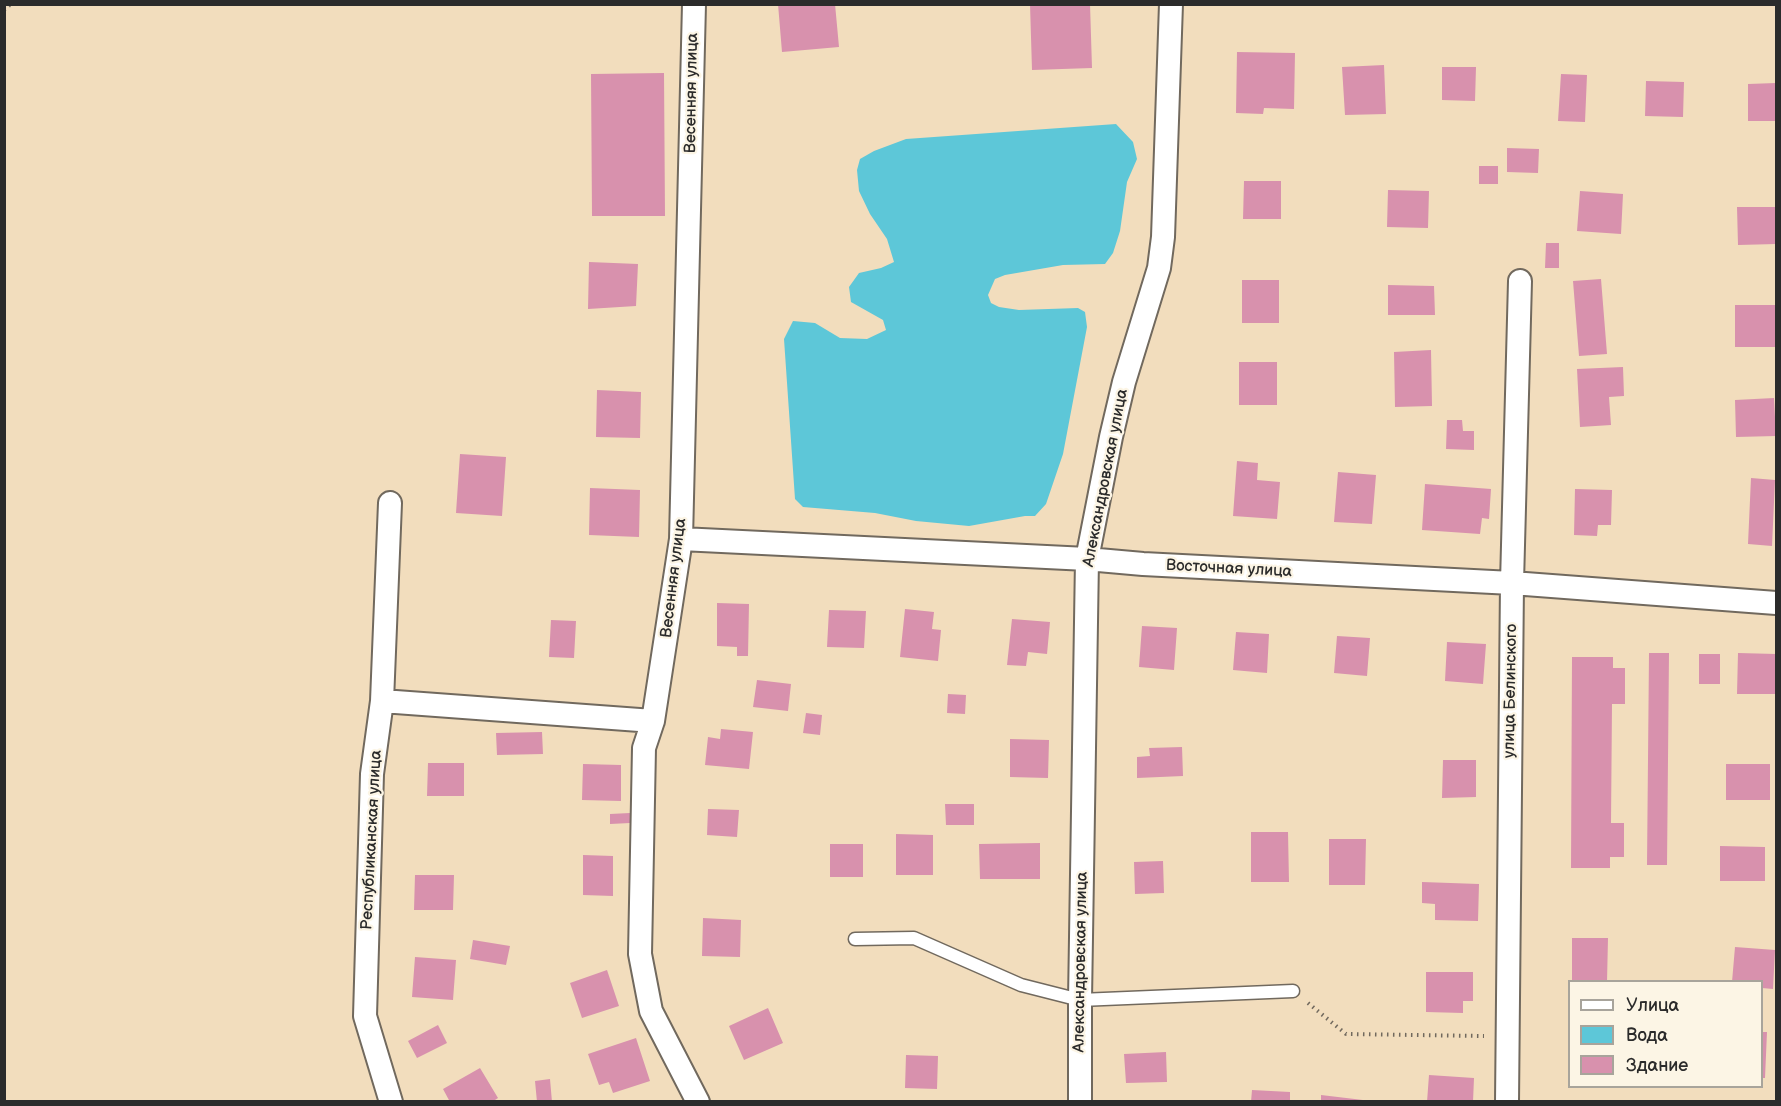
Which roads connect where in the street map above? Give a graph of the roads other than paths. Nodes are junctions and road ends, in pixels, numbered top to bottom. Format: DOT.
graph roads {
  1 [pos="694,4"];
  2 [pos="1171,4"];
  3 [pos="1520,282"];
  4 [pos="390,503"];
  5 [pos="681,539"];
  6 [pos="1087,559"];
  7 [pos="1512,583"];
  8 [pos="1776,603"];
  9 [pos="382,701"];
  10 [pos="653,721"];
  11 [pos="855,939"];
  12 [pos="1293,991"];
  13 [pos="1080,1000"];
  14 [pos="391,1101"];
  15 [pos="698,1101"];
  16 [pos="1080,1101"];
  17 [pos="1507,1101"];
  1 -- 5 [label="street, Весенняя улица"];
  2 -- 6 [label="street, Александровская улица"];
  3 -- 7 [label="street, улица Белинского"];
  4 -- 9 [label="street, Республиканская улица"];
  5 -- 6 [label="street, Восточная улица"];
  5 -- 10 [label="street, Весенняя улица"];
  6 -- 7 [label="street, Восточная улица"];
  6 -- 13 [label="street, Александровская улица"];
  7 -- 8 [label="street, Восточная улица"];
  7 -- 17 [label="street, улица Белинского"];
  9 -- 10 [label="street"];
  9 -- 14 [label="street, Республиканская улица"];
  10 -- 15 [label="street, Весенняя улица"];
  11 -- 13 [label="lane"];
  12 -- 13 [label="lane"];
  13 -- 16 [label="street, Александровская улица"];
}
